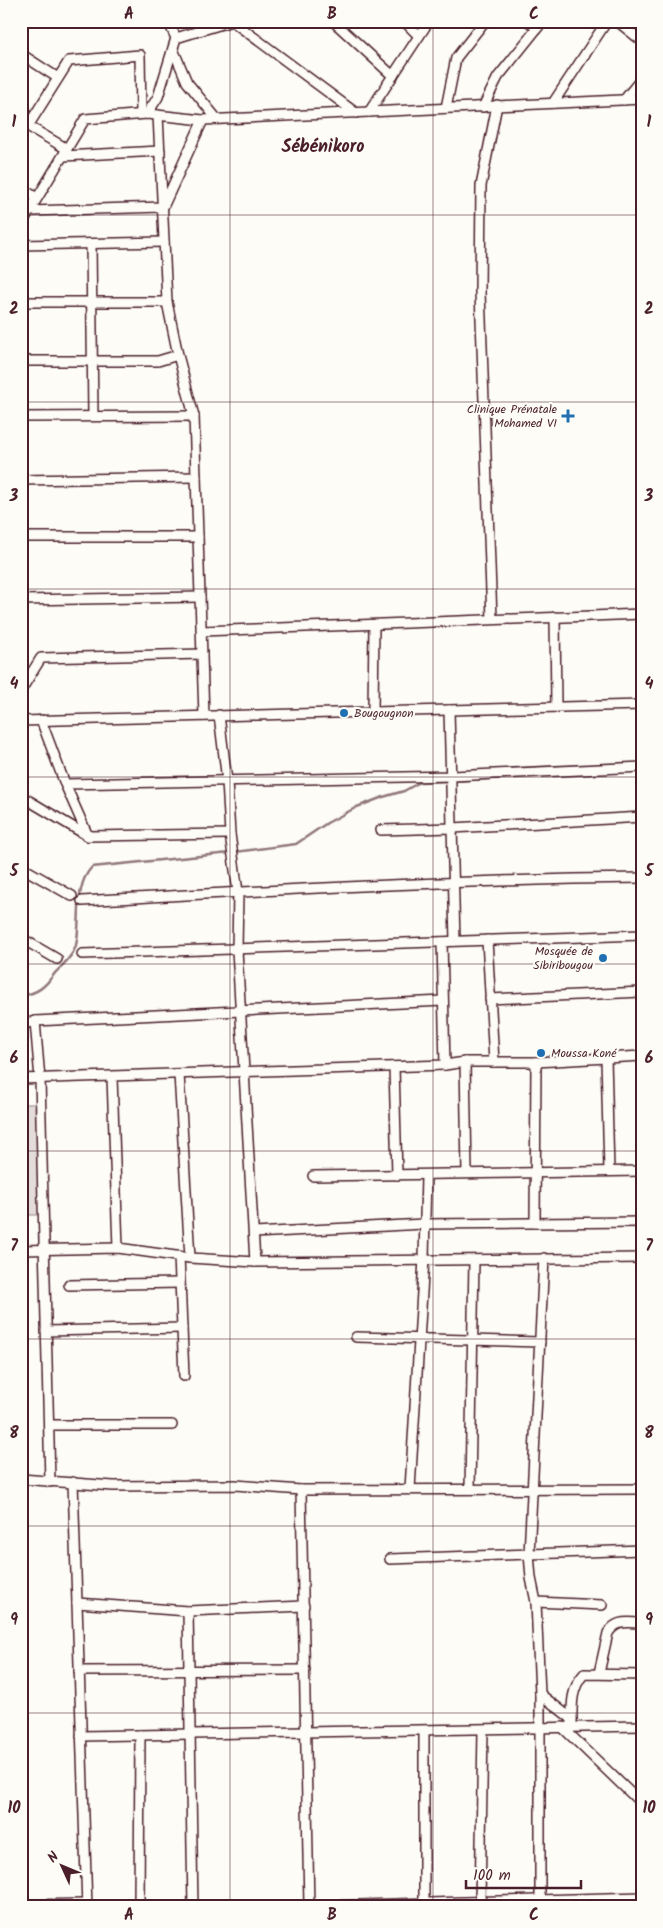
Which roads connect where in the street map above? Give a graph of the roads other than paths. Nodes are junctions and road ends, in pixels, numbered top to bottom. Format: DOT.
graph roads {
  1 [pos="168,21"];
  2 [pos="232,21"];
  3 [pos="333,21"];
  4 [pos="404,21"];
  5 [pos="429,21"];
  6 [pos="485,21"];
  7 [pos="528,21"];
  8 [pos="607,21"];
  9 [pos="617,21"];
  10 [pos="540,25"];
  11 [pos="419,36"];
  12 [pos="176,38"];
  13 [pos="642,41"];
  14 [pos="173,49"];
  15 [pos="21,54"];
  16 [pos="393,76"];
  17 [pos="58,78"];
  18 [pos="642,78"];
  19 [pos="642,99"];
  20 [pos="624,100"];
  21 [pos="553,103"];
  22 [pos="497,105"];
  23 [pos="483,107"];
  24 [pos="446,108"];
  25 [pos="356,112"];
  26 [pos="369,112"];
  27 [pos="144,114"];
  28 [pos="158,115"];
  29 [pos="217,119"];
  30 [pos="203,120"];
  31 [pos="24,124"];
  32 [pos="160,151"];
  33 [pos="65,152"];
  34 [pos="21,188"];
  35 [pos="37,198"];
  36 [pos="163,207"];
  37 [pos="30,211"];
  38 [pos="21,225"];
  39 [pos="164,242"];
  40 [pos="91,244"];
  41 [pos="21,245"];
  42 [pos="21,302"];
  43 [pos="92,302"];
  44 [pos="167,302"];
  45 [pos="178,355"];
  46 [pos="92,361"];
  47 [pos="21,362"];
  48 [pos="93,416"];
  49 [pos="194,416"];
  50 [pos="21,417"];
  51 [pos="196,477"];
  52 [pos="21,480"];
  53 [pos="21,537"];
  54 [pos="198,537"];
  55 [pos="200,597"];
  56 [pos="21,600"];
  57 [pos="642,614"];
  58 [pos="555,617"];
  59 [pos="492,619"];
  60 [pos="374,625"];
  61 [pos="202,631"];
  62 [pos="202,654"];
  63 [pos="21,690"];
  64 [pos="642,705"];
  65 [pos="556,707"];
  66 [pos="449,710"];
  67 [pos="373,712"];
  68 [pos="219,715"];
  69 [pos="204,716"];
  70 [pos="41,720"];
  71 [pos="21,721"];
  72 [pos="642,767"];
  73 [pos="452,776"];
  74 [pos="227,781"];
  75 [pos="65,784"];
  76 [pos="21,796"];
  77 [pos="642,817"];
  78 [pos="453,828"];
  79 [pos="381,830"];
  80 [pos="230,834"];
  81 [pos="88,836"];
  82 [pos="21,866"];
  83 [pos="642,878"];
  84 [pos="454,882"];
  85 [pos="238,892"];
  86 [pos="72,896"];
  87 [pos="82,901"];
  88 [pos="642,934"];
  89 [pos="21,938"];
  90 [pos="488,940"];
  91 [pos="455,941"];
  92 [pos="442,942"];
  93 [pos="237,950"];
  94 [pos="82,954"];
  95 [pos="57,959"];
  96 [pos="642,992"];
  97 [pos="490,999"];
  98 [pos="443,1001"];
  99 [pos="241,1010"];
  100 [pos="35,1021"];
  101 [pos="21,1025"];
  102 [pos="642,1056"];
  103 [pos="606,1058"];
  104 [pos="466,1062"];
  105 [pos="494,1062"];
  106 [pos="536,1062"];
  107 [pos="445,1065"];
  108 [pos="394,1067"];
  109 [pos="244,1072"];
  110 [pos="179,1074"];
  111 [pos="112,1077"];
  112 [pos="21,1079"];
  113 [pos="40,1079"];
  114 [pos="610,1171"];
  115 [pos="642,1171"];
  116 [pos="535,1172"];
  117 [pos="468,1174"];
  118 [pos="397,1175"];
  119 [pos="426,1175"];
  120 [pos="313,1176"];
  121 [pos="642,1222"];
  122 [pos="534,1223"];
  123 [pos="424,1224"];
  124 [pos="254,1233"];
  125 [pos="118,1248"];
  126 [pos="44,1249"];
  127 [pos="21,1250"];
  128 [pos="178,1256"];
  129 [pos="190,1258"];
  130 [pos="544,1258"];
  131 [pos="642,1258"];
  132 [pos="424,1259"];
  133 [pos="474,1260"];
  134 [pos="255,1262"];
  135 [pos="180,1283"];
  136 [pos="69,1285"];
  137 [pos="182,1328"];
  138 [pos="46,1331"];
  139 [pos="356,1337"];
  140 [pos="420,1339"];
  141 [pos="473,1340"];
  142 [pos="540,1342"];
  143 [pos="184,1376"];
  144 [pos="49,1425"];
  145 [pos="172,1425"];
  146 [pos="21,1479"];
  147 [pos="50,1482"];
  148 [pos="73,1482"];
  149 [pos="410,1489"];
  150 [pos="532,1489"];
  151 [pos="642,1489"];
  152 [pos="301,1490"];
  153 [pos="470,1490"];
  154 [pos="642,1550"];
  155 [pos="530,1554"];
  156 [pos="390,1559"];
  157 [pos="536,1602"];
  158 [pos="77,1604"];
  159 [pos="602,1605"];
  160 [pos="304,1606"];
  161 [pos="188,1610"];
  162 [pos="642,1623"];
  163 [pos="305,1670"];
  164 [pos="79,1671"];
  165 [pos="189,1671"];
  166 [pos="599,1673"];
  167 [pos="642,1675"];
  168 [pos="540,1694"];
  169 [pos="572,1723"];
  170 [pos="642,1726"];
  171 [pos="562,1727"];
  172 [pos="540,1729"];
  173 [pos="424,1730"];
  174 [pos="483,1730"];
  175 [pos="306,1732"];
  176 [pos="140,1735"];
  177 [pos="190,1735"];
  178 [pos="81,1736"];
  179 [pos="642,1804"];
  180 [pos="642,1897"];
  181 [pos="480,1902"];
  182 [pos="540,1903"];
  183 [pos="21,1905"];
  184 [pos="87,1905"];
  185 [pos="424,1905"];
  186 [pos="309,1906"];
  187 [pos="139,1907"];
  188 [pos="194,1907"];
  189 [pos="290,1907"];
  1 -- 12 [label="street"];
  2 -- 12 [label="street"];
  2 -- 25 [label="street"];
  3 -- 16 [label="street"];
  4 -- 11 [label="street"];
  5 -- 11 [label="street"];
  6 -- 24 [label="street"];
  7 -- 10 [label="street"];
  8 -- 21 [label="street"];
  9 -- 13 [label="street"];
  10 -- 23 [label="street"];
  11 -- 16 [label="street"];
  12 -- 14 [label="street"];
  14 -- 27 [label="street"];
  14 -- 29 [label="street"];
  15 -- 17 [label="street"];
  16 -- 26 [label="street"];
  17 -- 27 [label="street"];
  17 -- 31 [label="street"];
  18 -- 20 [label="street"];
  19 -- 20 [label="street"];
  20 -- 21 [label="street"];
  21 -- 22 [label="street"];
  22 -- 23 [label="street"];
  22 -- 59 [label="street"];
  23 -- 24 [label="street"];
  24 -- 26 [label="street"];
  25 -- 26 [label="street"];
  25 -- 29 [label="street"];
  27 -- 28 [label="street"];
  27 -- 33 [label="street"];
  28 -- 30 [label="street"];
  28 -- 32 [label="street"];
  29 -- 30 [label="street"];
  30 -- 36 [label="street"];
  31 -- 33 [label="street"];
  32 -- 33 [label="street"];
  32 -- 36 [label="street"];
  33 -- 35 [label="street"];
  34 -- 35 [label="street"];
  35 -- 37 [label="street"];
  36 -- 37 [label="street"];
  36 -- 39 [label="street"];
  37 -- 38 [label="street"];
  39 -- 40 [label="street"];
  39 -- 44 [label="street"];
  40 -- 41 [label="street"];
  40 -- 43 [label="street"];
  42 -- 43 [label="street"];
  43 -- 44 [label="street"];
  43 -- 46 [label="street"];
  44 -- 45 [label="street"];
  45 -- 46 [label="street"];
  45 -- 49 [label="street"];
  46 -- 47 [label="street"];
  46 -- 48 [label="street"];
  48 -- 49 [label="street"];
  48 -- 50 [label="street"];
  49 -- 51 [label="street"];
  51 -- 52 [label="street"];
  51 -- 54 [label="street"];
  53 -- 54 [label="street"];
  54 -- 55 [label="street"];
  55 -- 56 [label="street"];
  55 -- 61 [label="street"];
  57 -- 58 [label="street"];
  58 -- 59 [label="street"];
  58 -- 65 [label="street"];
  59 -- 60 [label="street"];
  60 -- 61 [label="street"];
  60 -- 67 [label="street"];
  61 -- 62 [label="street"];
  62 -- 63 [label="street"];
  62 -- 69 [label="street"];
  64 -- 65 [label="street"];
  65 -- 66 [label="street"];
  66 -- 67 [label="street"];
  66 -- 73 [label="street"];
  67 -- 68 [label="street"];
  68 -- 69 [label="street"];
  68 -- 74 [label="street"];
  69 -- 70 [label="street"];
  70 -- 71 [label="street"];
  70 -- 75 [label="street"];
  72 -- 73 [label="street"];
  73 -- 74 [label="street"];
  73 -- 78 [label="street"];
  74 -- 75 [label="street"];
  74 -- 80 [label="street"];
  75 -- 81 [label="street"];
  76 -- 81 [label="street"];
  77 -- 78 [label="street"];
  78 -- 79 [label="street"];
  78 -- 84 [label="street"];
  80 -- 81 [label="street"];
  80 -- 85 [label="street"];
  82 -- 86 [label="street"];
  83 -- 84 [label="street"];
  84 -- 85 [label="street"];
  84 -- 91 [label="street"];
  85 -- 87 [label="street"];
  85 -- 93 [label="street"];
  88 -- 90 [label="street"];
  89 -- 95 [label="street"];
  90 -- 91 [label="street"];
  90 -- 97 [label="street"];
  91 -- 92 [label="street"];
  92 -- 93 [label="street"];
  92 -- 98 [label="street"];
  93 -- 94 [label="street"];
  93 -- 99 [label="street"];
  96 -- 97 [label="street"];
  97 -- 105 [label="street"];
  98 -- 99 [label="street"];
  98 -- 107 [label="street"];
  99 -- 100 [label="street"];
  99 -- 109 [label="street"];
  100 -- 101 [label="street"];
  100 -- 113 [label="street"];
  102 -- 103 [label="street"];
  103 -- 106 [label="street"];
  103 -- 114 [label="street"];
  104 -- 105 [label="street"];
  104 -- 107 [label="street"];
  104 -- 117 [label="street"];
  105 -- 106 [label="street"];
  106 -- 116 [label="street"];
  107 -- 108 [label="street"];
  108 -- 109 [label="street"];
  108 -- 118 [label="street"];
  109 -- 110 [label="street"];
  109 -- 124 [label="street"];
  110 -- 111 [label="street"];
  110 -- 129 [label="street"];
  111 -- 113 [label="street"];
  111 -- 125 [label="street"];
  112 -- 113 [label="street"];
  113 -- 126 [label="street"];
  114 -- 115 [label="street"];
  114 -- 116 [label="street"];
  116 -- 117 [label="street"];
  116 -- 122 [label="street"];
  117 -- 119 [label="street"];
  118 -- 119 [label="street"];
  118 -- 120 [label="street"];
  119 -- 123 [label="street"];
  121 -- 122 [label="street"];
  122 -- 123 [label="street"];
  123 -- 124 [label="street"];
  123 -- 132 [label="street"];
  124 -- 134 [label="street"];
  125 -- 126 [label="street"];
  125 -- 128 [label="street"];
  126 -- 127 [label="street"];
  126 -- 138 [label="street"];
  128 -- 129 [label="street"];
  128 -- 135 [label="street"];
  129 -- 134 [label="street"];
  130 -- 131 [label="street"];
  130 -- 133 [label="street"];
  130 -- 142 [label="street"];
  132 -- 133 [label="street"];
  132 -- 134 [label="street"];
  132 -- 140 [label="street"];
  133 -- 141 [label="street"];
  135 -- 136 [label="street"];
  135 -- 137 [label="street"];
  137 -- 138 [label="street"];
  137 -- 143 [label="street"];
  138 -- 144 [label="street"];
  139 -- 140 [label="street"];
  140 -- 141 [label="street"];
  140 -- 149 [label="street"];
  141 -- 142 [label="street"];
  141 -- 153 [label="street"];
  142 -- 150 [label="street"];
  144 -- 145 [label="street"];
  144 -- 147 [label="street"];
  146 -- 147 [label="street"];
  147 -- 148 [label="street"];
  148 -- 152 [label="street"];
  148 -- 158 [label="street"];
  149 -- 152 [label="street"];
  149 -- 153 [label="street"];
  150 -- 151 [label="street"];
  150 -- 153 [label="street"];
  150 -- 155 [label="street"];
  152 -- 160 [label="street"];
  154 -- 155 [label="street"];
  155 -- 156 [label="street"];
  155 -- 157 [label="street"];
  157 -- 159 [label="street"];
  157 -- 168 [label="street"];
  158 -- 161 [label="street"];
  158 -- 164 [label="street"];
  160 -- 161 [label="street"];
  160 -- 163 [label="street"];
  161 -- 165 [label="street"];
  162 -- 166 [label="street"];
  163 -- 165 [label="street"];
  163 -- 175 [label="street"];
  164 -- 165 [label="street"];
  164 -- 178 [label="street"];
  165 -- 177 [label="street"];
  166 -- 167 [label="street"];
  166 -- 169 [label="street"];
  168 -- 169 [label="street"];
  168 -- 172 [label="street"];
  169 -- 170 [label="street"];
  169 -- 171 [label="street"];
  171 -- 172 [label="street"];
  171 -- 179 [label="street"];
  172 -- 174 [label="street"];
  172 -- 182 [label="street"];
  173 -- 174 [label="street"];
  173 -- 175 [label="street"];
  173 -- 185 [label="street"];
  174 -- 181 [label="street"];
  175 -- 177 [label="street"];
  175 -- 186 [label="street"];
  176 -- 177 [label="street"];
  176 -- 178 [label="street"];
  176 -- 187 [label="street"];
  177 -- 188 [label="street"];
  178 -- 184 [label="street"];
  180 -- 182 [label="street"];
  181 -- 182 [label="street"];
  181 -- 185 [label="street"];
  183 -- 184 [label="street"];
  185 -- 186 [label="street"];
  186 -- 189 [label="street"];
}
